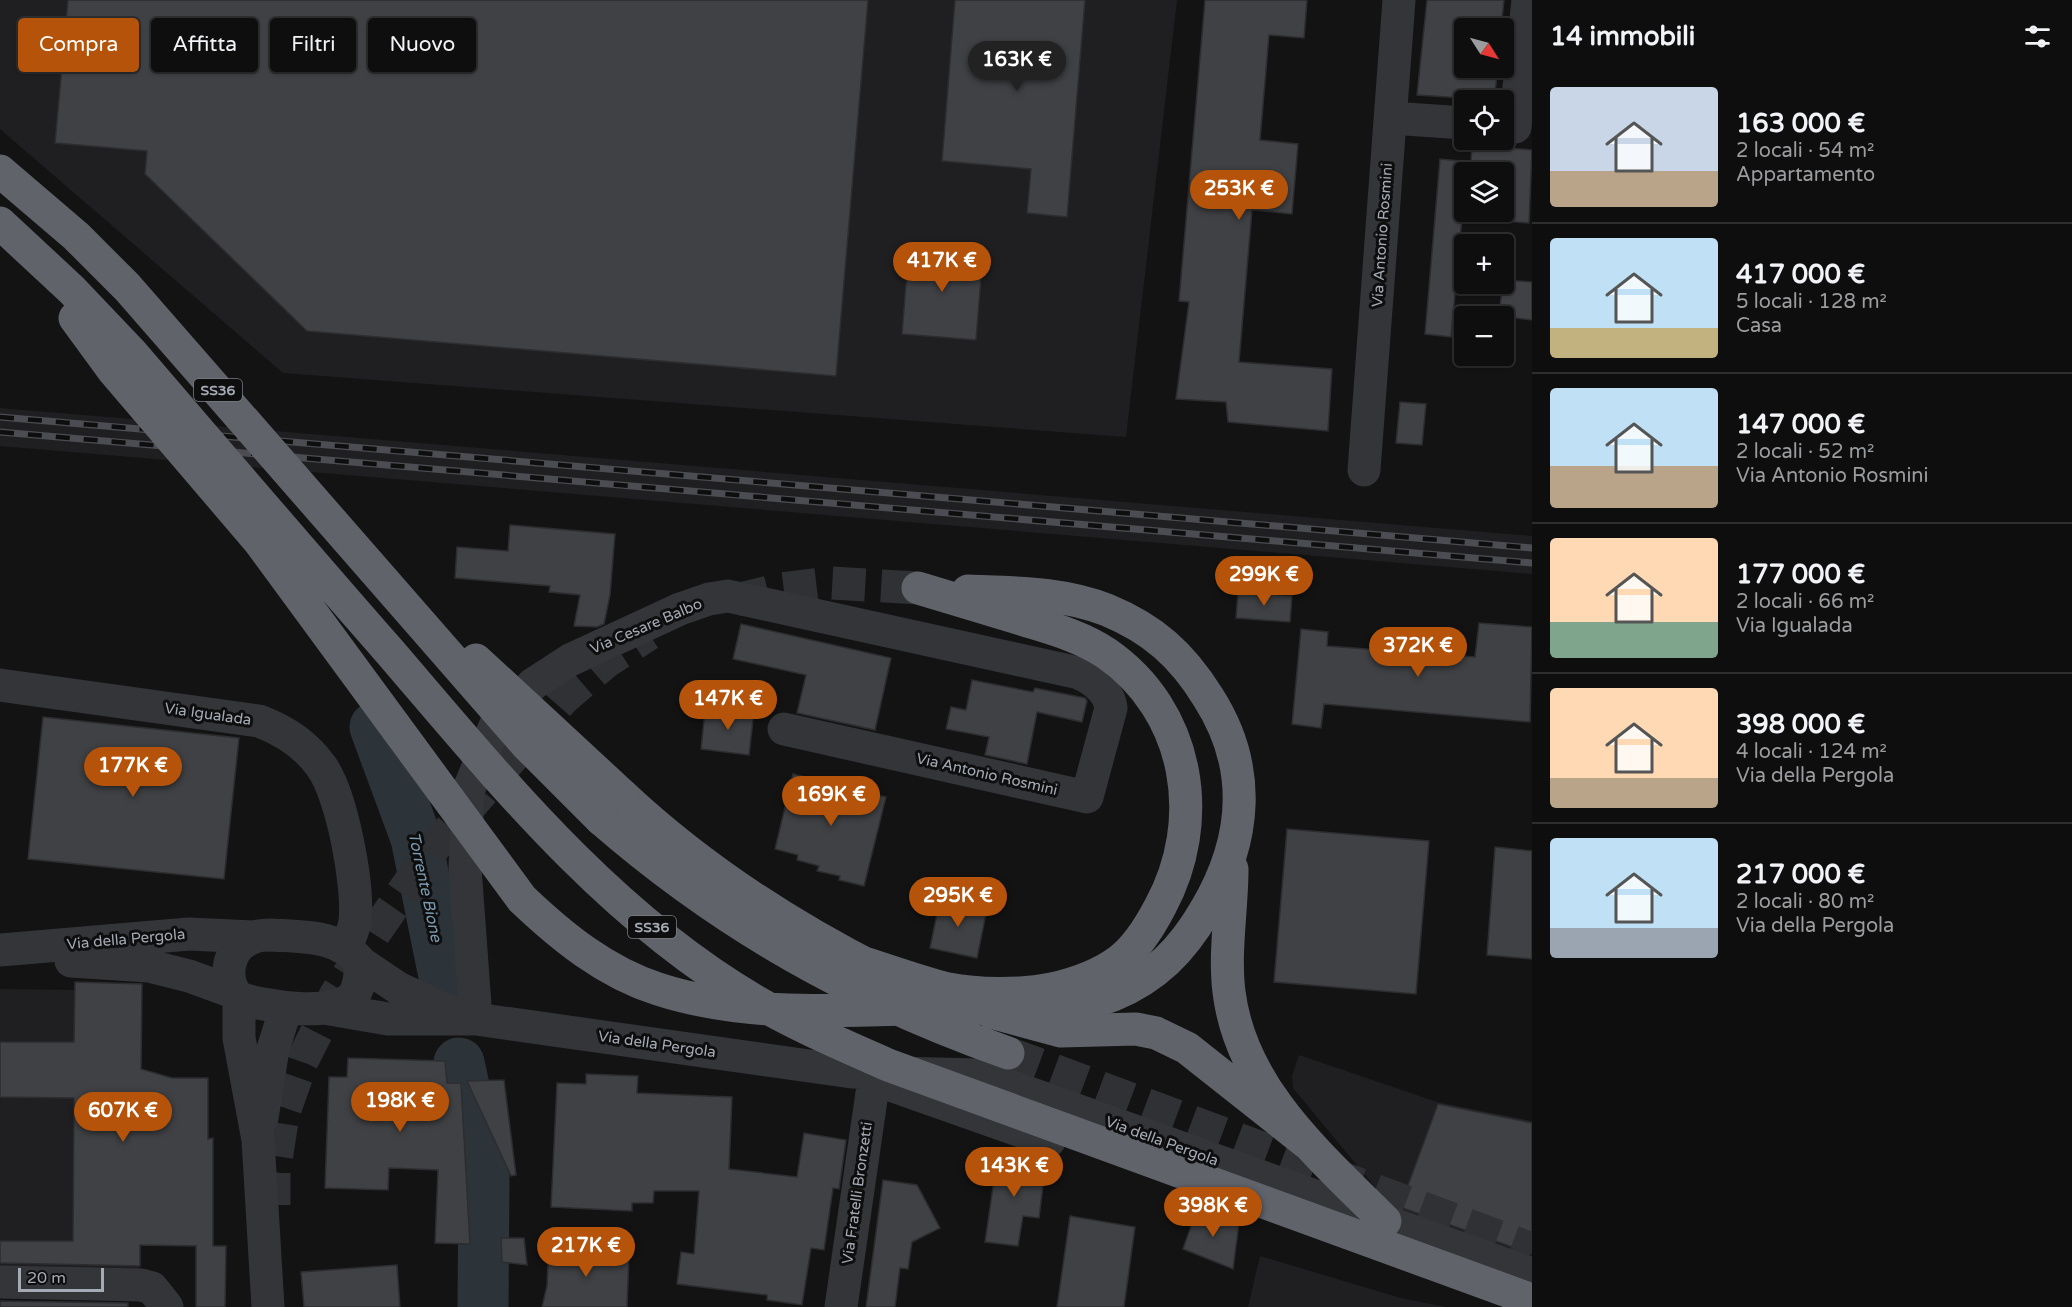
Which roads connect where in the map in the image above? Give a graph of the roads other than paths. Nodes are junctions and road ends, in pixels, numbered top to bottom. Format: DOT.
graph roads {
  1 [pos="1399,0"];
  2 [pos="1527,0"];
  3 [pos="1391,118"];
  4 [pos="1454,122"];
  5 [pos="1514,127"];
  6 [pos="0,171"];
  7 [pos="9,231"];
  8 [pos="1364,470"];
  9 [pos="0,685"];
  10 [pos="1107,694"];
  11 [pos="784,729"];
  12 [pos="1233,843"];
  13 [pos="253,937"];
  14 [pos="0,950"];
  15 [pos="354,955"];
  16 [pos="0,957"];
  17 [pos="841,962"];
  18 [pos="236,995"];
  19 [pos="286,1008"];
  20 [pos="324,1008"];
  21 [pos="469,1018"];
  22 [pos="1008,1053"];
  23 [pos="863,1075"];
  24 [pos="258,1140"];
  25 [pos="1307,1143"];
  26 [pos="1385,1221"];
  27 [pos="1532,1274"];
  28 [pos="0,1282"];
  29 [pos="1532,1300"];
  30 [pos="167,1307"];
  31 [pos="268,1307"];
  32 [pos="841,1307"];
  33 [pos="1522,1307"];
  1 -- 3 [label="street, Via Antonio Rosmini"];
  2 -- 5 [label="street"];
  3 -- 4 [label="street"];
  3 -- 8 [label="street, Via Antonio Rosmini"];
  6 -- 17 [label="highway, SS36, bridge"];
  7 -- 12 [label="highway, bridge"];
  7 -- 29 [label="highway, SS36, bridge"];
  9 -- 15 [label="street, Via Igualada"];
  10 -- 11 [label="street, Via Antonio Rosmini"];
  10 -- 21 [label="street, Via Cesare Balbo"];
  12 -- 17 [label="highway"];
  12 -- 25 [label="highway"];
  13 -- 14 [label="street, Via della Pergola"];
  13 -- 15 [label="street, Via della Pergola"];
  13 -- 18 [label="street"];
  15 -- 20 [label="street, Via Igualada"];
  15 -- 21 [label="street, Via della Pergola"];
  16 -- 18 [label="street, Via della Pergola"];
  17 -- 22 [label="highway"];
  17 -- 25 [label="highway"];
  18 -- 19 [label="street, Via della Pergola"];
  18 -- 24 [label="street"];
  19 -- 20 [label="street, Via della Pergola"];
  19 -- 24 [label="street"];
  20 -- 21 [label="street, Via della Pergola"];
  21 -- 23 [label="street, Via della Pergola"];
  23 -- 26 [label="street, Via della Pergola"];
  23 -- 32 [label="street, Via Fratelli Bronzetti"];
  23 -- 33 [label="street, Via della Pergola"];
  24 -- 31 [label="street"];
  25 -- 26 [label="highway"];
  26 -- 27 [label="street, Via della Pergola"];
  28 -- 30 [label="street"];
}
